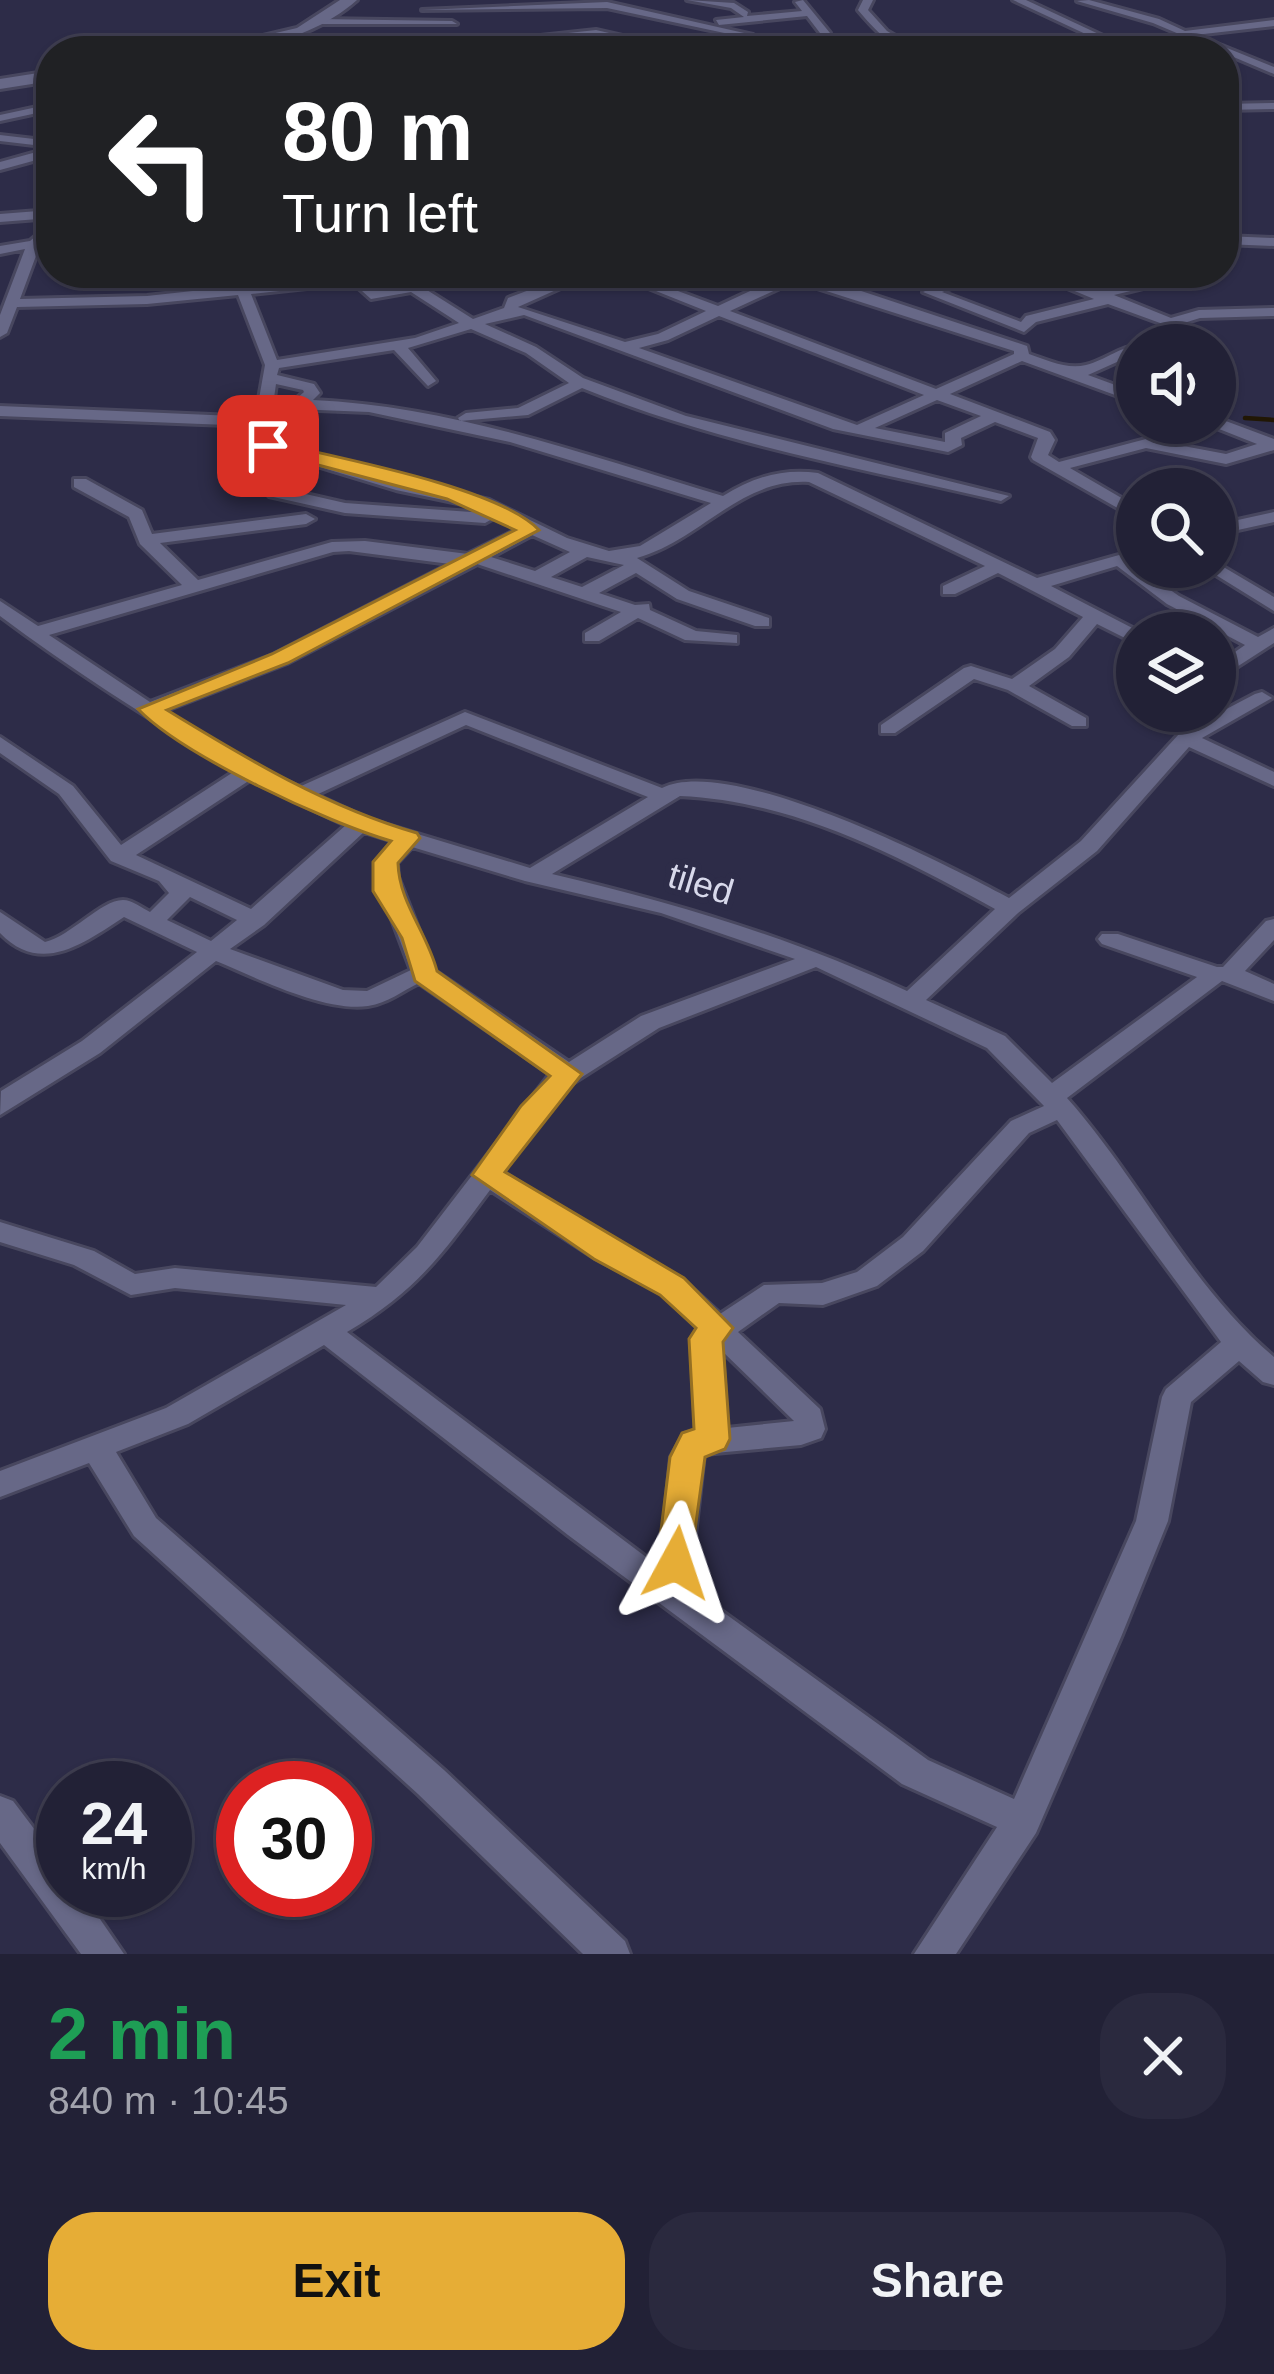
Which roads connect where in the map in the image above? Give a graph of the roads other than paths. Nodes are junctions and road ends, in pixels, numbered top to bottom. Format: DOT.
graph roads {
  1 [pos="350,0"];
  2 [pos="415,0"];
  3 [pos="616,0"];
  4 [pos="798,0"];
  5 [pos="868,0"];
  6 [pos="1018,0"];
  7 [pos="1083,0"];
  8 [pos="697,1"];
  9 [pos="508,3"];
  10 [pos="591,8"];
  11 [pos="1030,9"];
  12 [pos="427,10"];
  13 [pos="812,13"];
  14 [pos="747,18"];
  15 [pos="319,22"];
  16 [pos="533,22"];
  17 [pos="694,23"];
  18 [pos="1274,23"];
  19 [pos="432,26"];
  20 [pos="712,26"];
  21 [pos="1171,28"];
  22 [pos="1132,32"];
  23 [pos="596,33"];
  24 [pos="1184,34"];
  25 [pos="748,35"];
  26 [pos="276,36"];
  27 [pos="429,36"];
  28 [pos="527,36"];
  29 [pos="567,36"];
  30 [pos="613,36"];
  31 [pos="671,36"];
  32 [pos="824,36"];
  33 [pos="892,36"];
  34 [pos="1092,36"];
  35 [pos="1188,36"];
  36 [pos="1239,58"];
  37 [pos="1270,68"];
  38 [pos="1239,69"];
  39 [pos="36,78"];
  40 [pos="0,84"];
  41 [pos="1251,94"];
  42 [pos="1239,100"];
  43 [pos="1239,105"];
  44 [pos="1274,106"];
  45 [pos="34,107"];
  46 [pos="0,118"];
  47 [pos="36,135"];
  48 [pos="0,138"];
  49 [pos="27,141"];
  50 [pos="36,144"];
  51 [pos="36,153"];
  52 [pos="0,166"];
  53 [pos="36,215"];
  54 [pos="0,218"];
  55 [pos="1239,241"];
  56 [pos="1274,242"];
  57 [pos="36,243"];
  58 [pos="33,246"];
  59 [pos="36,246"];
  60 [pos="0,250"];
  61 [pos="260,288"];
  62 [pos="426,288"];
  63 [pos="545,288"];
  64 [pos="659,288"];
  65 [pos="766,288"];
  66 [pos="834,288"];
  67 [pos="936,288"];
  68 [pos="1083,288"];
  69 [pos="1130,288"];
  70 [pos="243,290"];
  71 [pos="1107,296"];
  72 [pos="944,302"];
  73 [pos="11,303"];
  74 [pos="515,308"];
  75 [pos="722,311"];
  76 [pos="1274,312"];
  77 [pos="912,314"];
  78 [pos="475,326"];
  79 [pos="0,333"];
  80 [pos="398,345"];
  81 [pos="622,347"];
  82 [pos="1022,356"];
  83 [pos="1116,357"];
  84 [pos="1041,367"];
  85 [pos="271,372"];
  86 [pos="428,381"];
  87 [pos="580,382"];
  88 [pos="1116,391"];
  89 [pos="934,393"];
  90 [pos="301,404"];
  91 [pos="273,410"];
  92 [pos="0,411"];
  93 [pos="416,414"];
  94 [pos="994,416"];
  95 [pos="235,421"];
  96 [pos="856,431"];
  97 [pos="1236,431"];
  98 [pos="1271,445"];
  99 [pos="813,456"];
  100 [pos="1055,468"];
  101 [pos="795,473"];
  102 [pos="80,483"];
  103 [pos="275,492"];
  104 [pos="1001,496"];
  105 [pos="1116,502"];
  106 [pos="729,503"];
  107 [pos="320,504"];
  108 [pos="415,512"];
  109 [pos="1274,517"];
  110 [pos="306,519"];
  111 [pos="1236,525"];
  112 [pos="524,529"];
  113 [pos="146,540"];
  114 [pos="357,543"];
  115 [pos="332,547"];
  116 [pos="589,549"];
  117 [pos="471,558"];
  118 [pos="629,560"];
  119 [pos="1116,560"];
  120 [pos="996,568"];
  121 [pos="536,578"];
  122 [pos="1236,582"];
  123 [pos="1034,585"];
  124 [pos="194,586"];
  125 [pos="1161,588"];
  126 [pos="676,590"];
  127 [pos="949,590"];
  128 [pos="582,594"];
  129 [pos="1274,605"];
  130 [pos="0,607"];
  131 [pos="634,613"];
  132 [pos="1094,616"];
  133 [pos="762,622"];
  134 [pos="1116,627"];
  135 [pos="31,634"];
  136 [pos="592,637"];
  137 [pos="1265,638"];
  138 [pos="730,639"];
  139 [pos="1236,660"];
  140 [pos="1015,686"];
  141 [pos="1236,686"];
  142 [pos="1268,700"];
  143 [pos="150,709"];
  144 [pos="1079,722"];
  145 [pos="888,729"];
  146 [pos="1186,738"];
  147 [pos="0,743"];
  148 [pos="249,771"];
  149 [pos="1274,780"];
  150 [pos="301,794"];
  151 [pos="666,797"];
  152 [pos="360,824"];
  153 [pos="408,838"];
  154 [pos="119,856"];
  155 [pos="167,876"];
  156 [pos="533,876"];
  157 [pos="1010,908"];
  158 [pos="0,919"];
  159 [pos="256,920"];
  160 [pos="152,923"];
  161 [pos="1274,926"];
  162 [pos="1110,938"];
  163 [pos="218,949"];
  164 [pos="816,958"];
  165 [pos="1222,974"];
  166 [pos="424,975"];
  167 [pos="1274,993"];
  168 [pos="912,1000"];
  169 [pos="568,1074"];
  170 [pos="1056,1103"];
  171 [pos="0,1106"];
  172 [pos="487,1175"];
  173 [pos="0,1232"];
  174 [pos="382,1298"];
  175 [pos="716,1328"];
  176 [pos="326,1332"];
  177 [pos="1239,1344"];
  178 [pos="1274,1374"];
  179 [pos="712,1439"];
  180 [pos="96,1447"];
  181 [pos="0,1484"];
  182 [pos="704,1616"];
  183 [pos="0,1813"];
  184 [pos="1023,1821"];
  185 [pos="105,1954"];
  186 [pos="611,1954"];
  187 [pos="933,1954"];
  1 -- 15 [label="main road"];
  2 -- 12 [label="street"];
  3 -- 10 [label="street"];
  4 -- 13 [label="street"];
  5 -- 33 [label="street"];
  6 -- 11 [label="street"];
  7 -- 11 [label="street"];
  7 -- 21 [label="street"];
  8 -- 14 [label="street"];
  9 -- 10 [label="street"];
  9 -- 12 [label="street"];
  10 -- 16 [label="street"];
  10 -- 17 [label="street"];
  10 -- 23 [label="street"];
  11 -- 34 [label="street"];
  12 -- 19 [label="street"];
  13 -- 14 [label="street"];
  13 -- 32 [label="street"];
  14 -- 20 [label="street"];
  15 -- 19 [label="street"];
  15 -- 26 [label="main road"];
  16 -- 19 [label="street"];
  16 -- 28 [label="street"];
  17 -- 20 [label="street"];
  17 -- 31 [label="street"];
  18 -- 24 [label="street"];
  19 -- 27 [label="street"];
  20 -- 25 [label="street"];
  21 -- 22 [label="street"];
  21 -- 24 [label="street"];
  23 -- 29 [label="street"];
  23 -- 30 [label="street"];
  24 -- 35 [label="street"];
  36 -- 37 [label="street"];
  37 -- 38 [label="street"];
  39 -- 40 [label="main road"];
  40 -- 45 [label="street"];
  41 -- 42 [label="street"];
  43 -- 44 [label="street"];
  45 -- 46 [label="street"];
  47 -- 49 [label="street"];
  48 -- 49 [label="street"];
  49 -- 50 [label="street"];
  51 -- 52 [label="street"];
  53 -- 54 [label="street"];
  55 -- 56 [label="street"];
  57 -- 58 [label="street"];
  58 -- 59 [label="street"];
  58 -- 60 [label="street"];
  58 -- 73 [label="street"];
  61 -- 70 [label="street"];
  62 -- 78 [label="street"];
  63 -- 74 [label="street"];
  64 -- 75 [label="street"];
  65 -- 75 [label="street"];
  66 -- 77 [label="street"];
  67 -- 72 [label="street"];
  68 -- 71 [label="street"];
  69 -- 71 [label="street"];
  70 -- 73 [label="street"];
  70 -- 85 [label="street"];
  71 -- 72 [label="street"];
  71 -- 76 [label="street"];
  72 -- 77 [label="street"];
  73 -- 79 [label="street"];
  74 -- 78 [label="street"];
  74 -- 81 [label="street"];
  75 -- 81 [label="street"];
  75 -- 89 [label="street"];
  77 -- 82 [label="street"];
  78 -- 80 [label="street"];
  78 -- 87 [label="street"];
  80 -- 85 [label="street"];
  80 -- 86 [label="street"];
  81 -- 96 [label="street"];
  82 -- 84 [label="street"];
  82 -- 89 [label="street"];
  83 -- 84 [label="street"];
  84 -- 88 [label="street"];
  85 -- 90 [label="street"];
  85 -- 91 [label="street"];
  87 -- 93 [label="street"];
  87 -- 99 [label="street"];
  89 -- 94 [label="street"];
  89 -- 96 [label="street"];
  90 -- 91 [label="street"];
  90 -- 93 [label="street"];
  91 -- 95 [label="street"];
  92 -- 95 [label="street"];
  93 -- 106 [label="street"];
  94 -- 96 [label="street"];
  94 -- 100 [label="street"];
  95 -- 112 [label="street"];
  97 -- 98 [label="street"];
  98 -- 100 [label="street"];
  99 -- 101 [label="street"];
  99 -- 104 [label="street"];
  100 -- 105 [label="street"];
  101 -- 106 [label="street"];
  101 -- 120 [label="street"];
  102 -- 113 [label="street"];
  103 -- 107 [label="street"];
  106 -- 118 [label="street"];
  107 -- 108 [label="street"];
  107 -- 110 [label="street"];
  108 -- 112 [label="street"];
  108 -- 114 [label="street"];
  109 -- 111 [label="street"];
  110 -- 113 [label="street"];
  110 -- 115 [label="street"];
  112 -- 116 [label="street"];
  112 -- 117 [label="street"];
  113 -- 124 [label="street"];
  114 -- 115 [label="street"];
  114 -- 117 [label="street"];
  115 -- 124 [label="street"];
  116 -- 118 [label="street"];
  116 -- 121 [label="street"];
  117 -- 121 [label="street"];
  117 -- 143 [label="street"];
  118 -- 126 [label="street"];
  118 -- 128 [label="street"];
  119 -- 123 [label="street"];
  120 -- 123 [label="street"];
  120 -- 127 [label="street"];
  121 -- 128 [label="street"];
  122 -- 129 [label="street"];
  123 -- 132 [label="street"];
  124 -- 135 [label="street"];
  125 -- 137 [label="street"];
  126 -- 131 [label="street"];
  126 -- 133 [label="street"];
  128 -- 131 [label="street"];
  130 -- 135 [label="street, tiled"];
  131 -- 136 [label="street"];
  131 -- 138 [label="street"];
  132 -- 134 [label="street"];
  132 -- 140 [label="street"];
  135 -- 143 [label="street, tiled"];
  137 -- 139 [label="street"];
  140 -- 144 [label="street"];
  140 -- 145 [label="street"];
  141 -- 142 [label="street"];
  142 -- 146 [label="street"];
  143 -- 148 [label="street, tiled"];
  146 -- 149 [label="street"];
  146 -- 157 [label="street"];
  147 -- 154 [label="street"];
  148 -- 150 [label="street, tiled"];
  148 -- 154 [label="street"];
  150 -- 151 [label="street"];
  150 -- 152 [label="street, tiled"];
  151 -- 156 [label="street"];
  151 -- 157 [label="street"];
  152 -- 153 [label="street, tiled"];
  152 -- 159 [label="street"];
  153 -- 156 [label="street, tiled"];
  153 -- 166 [label="street"];
  154 -- 155 [label="street"];
  155 -- 159 [label="street"];
  155 -- 160 [label="street"];
  156 -- 164 [label="street, tiled"];
  157 -- 168 [label="street"];
  158 -- 160 [label="street"];
  159 -- 163 [label="street"];
  160 -- 163 [label="street"];
  161 -- 165 [label="street"];
  162 -- 165 [label="street"];
  163 -- 166 [label="street"];
  163 -- 171 [label="street"];
  164 -- 168 [label="street, tiled"];
  164 -- 169 [label="street"];
  165 -- 167 [label="street"];
  165 -- 170 [label="street"];
  166 -- 169 [label="street"];
  168 -- 170 [label="street, tiled"];
  169 -- 172 [label="street"];
  170 -- 175 [label="street"];
  170 -- 177 [label="street, tiled"];
  172 -- 174 [label="street"];
  172 -- 175 [label="street"];
  173 -- 174 [label="street"];
  174 -- 176 [label="street"];
  175 -- 179 [label="street"];
  175 -- 179 [label="street"];
  176 -- 180 [label="street"];
  176 -- 182 [label="street"];
  177 -- 178 [label="street, tiled"];
  177 -- 184 [label="street"];
  179 -- 182 [label="street"];
  180 -- 181 [label="street"];
  180 -- 186 [label="street"];
  182 -- 184 [label="street"];
  183 -- 185 [label="street"];
  184 -- 187 [label="street"];
}
